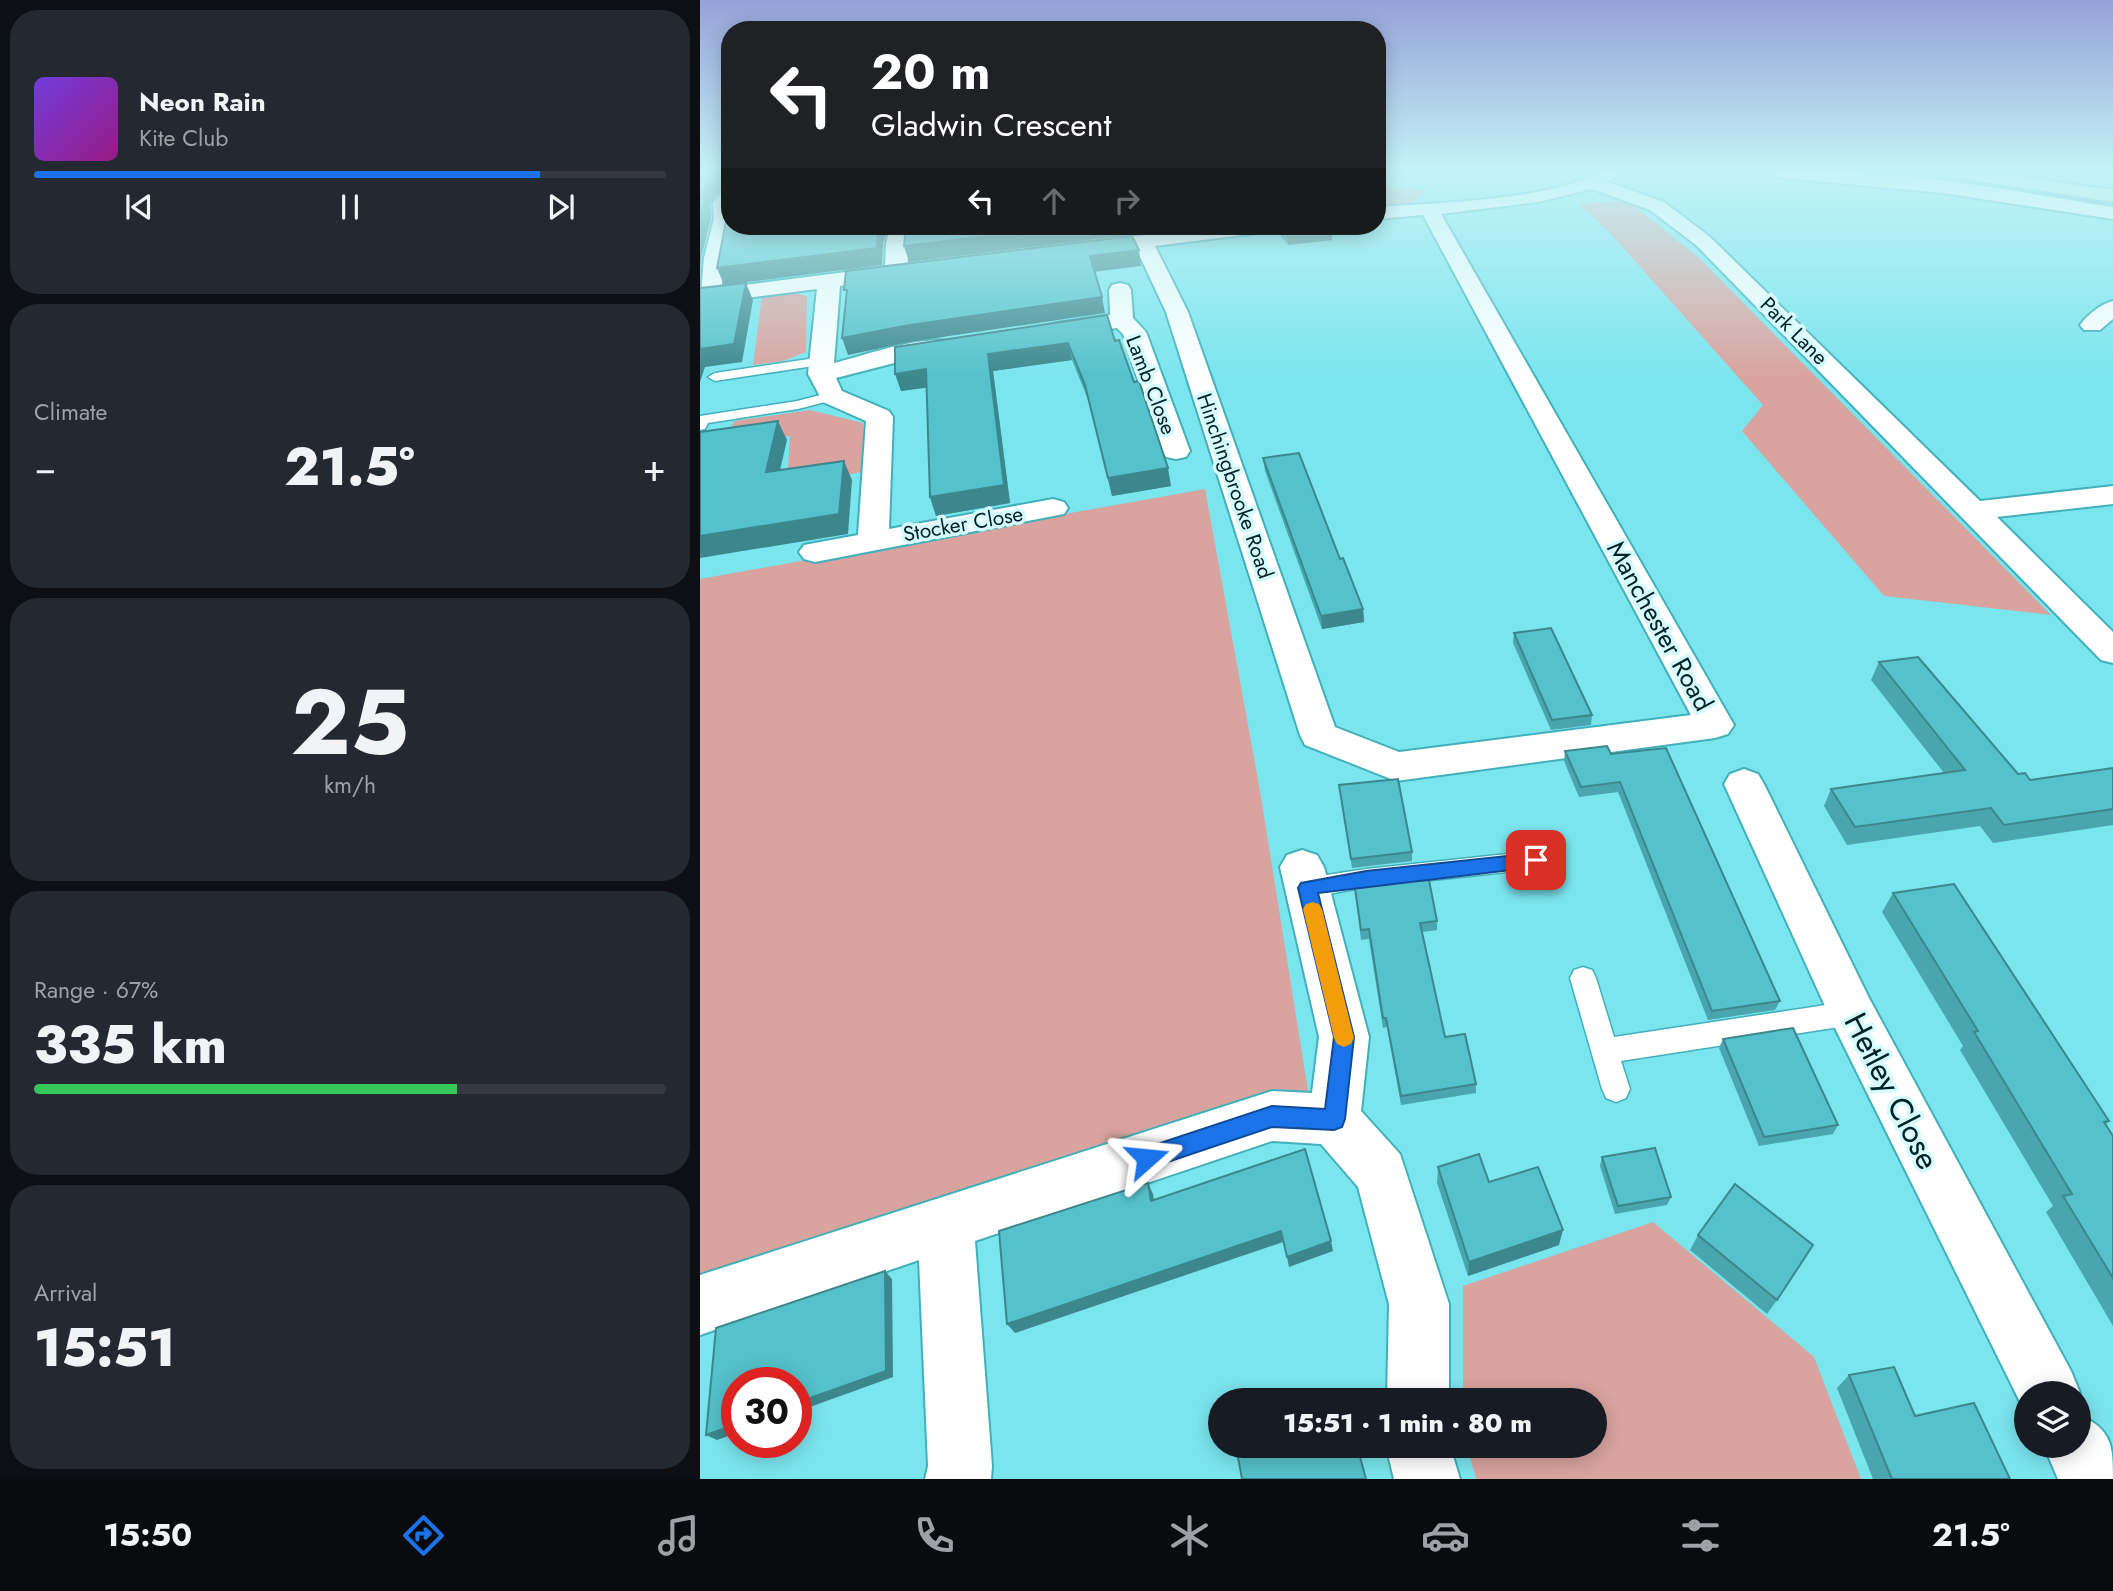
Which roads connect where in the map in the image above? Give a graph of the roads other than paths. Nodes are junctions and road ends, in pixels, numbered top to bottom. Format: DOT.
graph roads {
  1 [pos="718,241"];
  2 [pos="897,241"];
  3 [pos="1112,241"];
  4 [pos="1127,241"];
  5 [pos="1447,241"];
  6 [pos="1703,241"];
  7 [pos="1092,248"];
  8 [pos="922,269"];
  9 [pos="896,272"];
  10 [pos="829,281"];
  11 [pos="1119,290"];
  12 [pos="705,297"];
  13 [pos="2113,308"];
  14 [pos="1122,320"];
  15 [pos="2092,324"];
  16 [pos="1030,334"];
  17 [pos="963,344"];
  18 [pos="715,377"];
  19 [pos="825,377"];
  20 [pos="700,426"];
  21 [pos="1176,451"];
  22 [pos="2113,495"];
  23 [pos="1053,508"];
  24 [pos="1974,511"];
  25 [pos="873,541"];
  26 [pos="815,552"];
  27 [pos="2113,652"];
  28 [pos="1318,735"];
  29 [pos="1744,784"];
  30 [pos="1536,860"];
  31 [pos="1305,877"];
  32 [pos="1583,978"];
  33 [pos="1852,1013"];
  34 [pos="1605,1051"];
  35 [pos="1616,1089"];
  36 [pos="1334,1119"];
  37 [pos="946,1224"];
  38 [pos="700,1305"];
  39 [pos="2043,1381"];
  40 [pos="1418,1388"];
  41 [pos="1421,1458"];
  42 [pos="2082,1458"];
  43 [pos="958,1479"];
  44 [pos="1427,1479"];
  45 [pos="2093,1479"];
  1 -- 12 [label="street"];
  2 -- 9 [label="street"];
  3 -- 7 [label="street"];
  4 -- 28 [label="street, Hinchingbrooke Road"];
  5 -- 28 [label="street, Manchester Road"];
  6 -- 24 [label="street, Park Lane"];
  8 -- 9 [label="street"];
  9 -- 10 [label="street"];
  10 -- 12 [label="street"];
  10 -- 19 [label="street"];
  11 -- 14 [label="street, Lamb Close"];
  13 -- 15 [label="street"];
  14 -- 16 [label="street, Lamb Close"];
  14 -- 21 [label="street, Lamb Close"];
  17 -- 19 [label="street"];
  18 -- 19 [label="lane"];
  19 -- 20 [label="lane"];
  19 -- 25 [label="street, Stocker Close"];
  22 -- 24 [label="street"];
  23 -- 25 [label="street, Stocker Close"];
  24 -- 27 [label="street, Park Lane"];
  25 -- 26 [label="street, Stocker Close"];
  29 -- 33 [label="street, Hetley Close"];
  30 -- 31 [label="lane"];
  31 -- 36 [label="street"];
  32 -- 34 [label="lane"];
  33 -- 34 [label="lane"];
  33 -- 39 [label="street, Hetley Close"];
  34 -- 35 [label="lane"];
  36 -- 37 [label="street"];
  36 -- 40 [label="street"];
  37 -- 38 [label="street"];
  37 -- 43 [label="street"];
  41 -- 44 [label="street"];
  42 -- 45 [label="street"];
}
